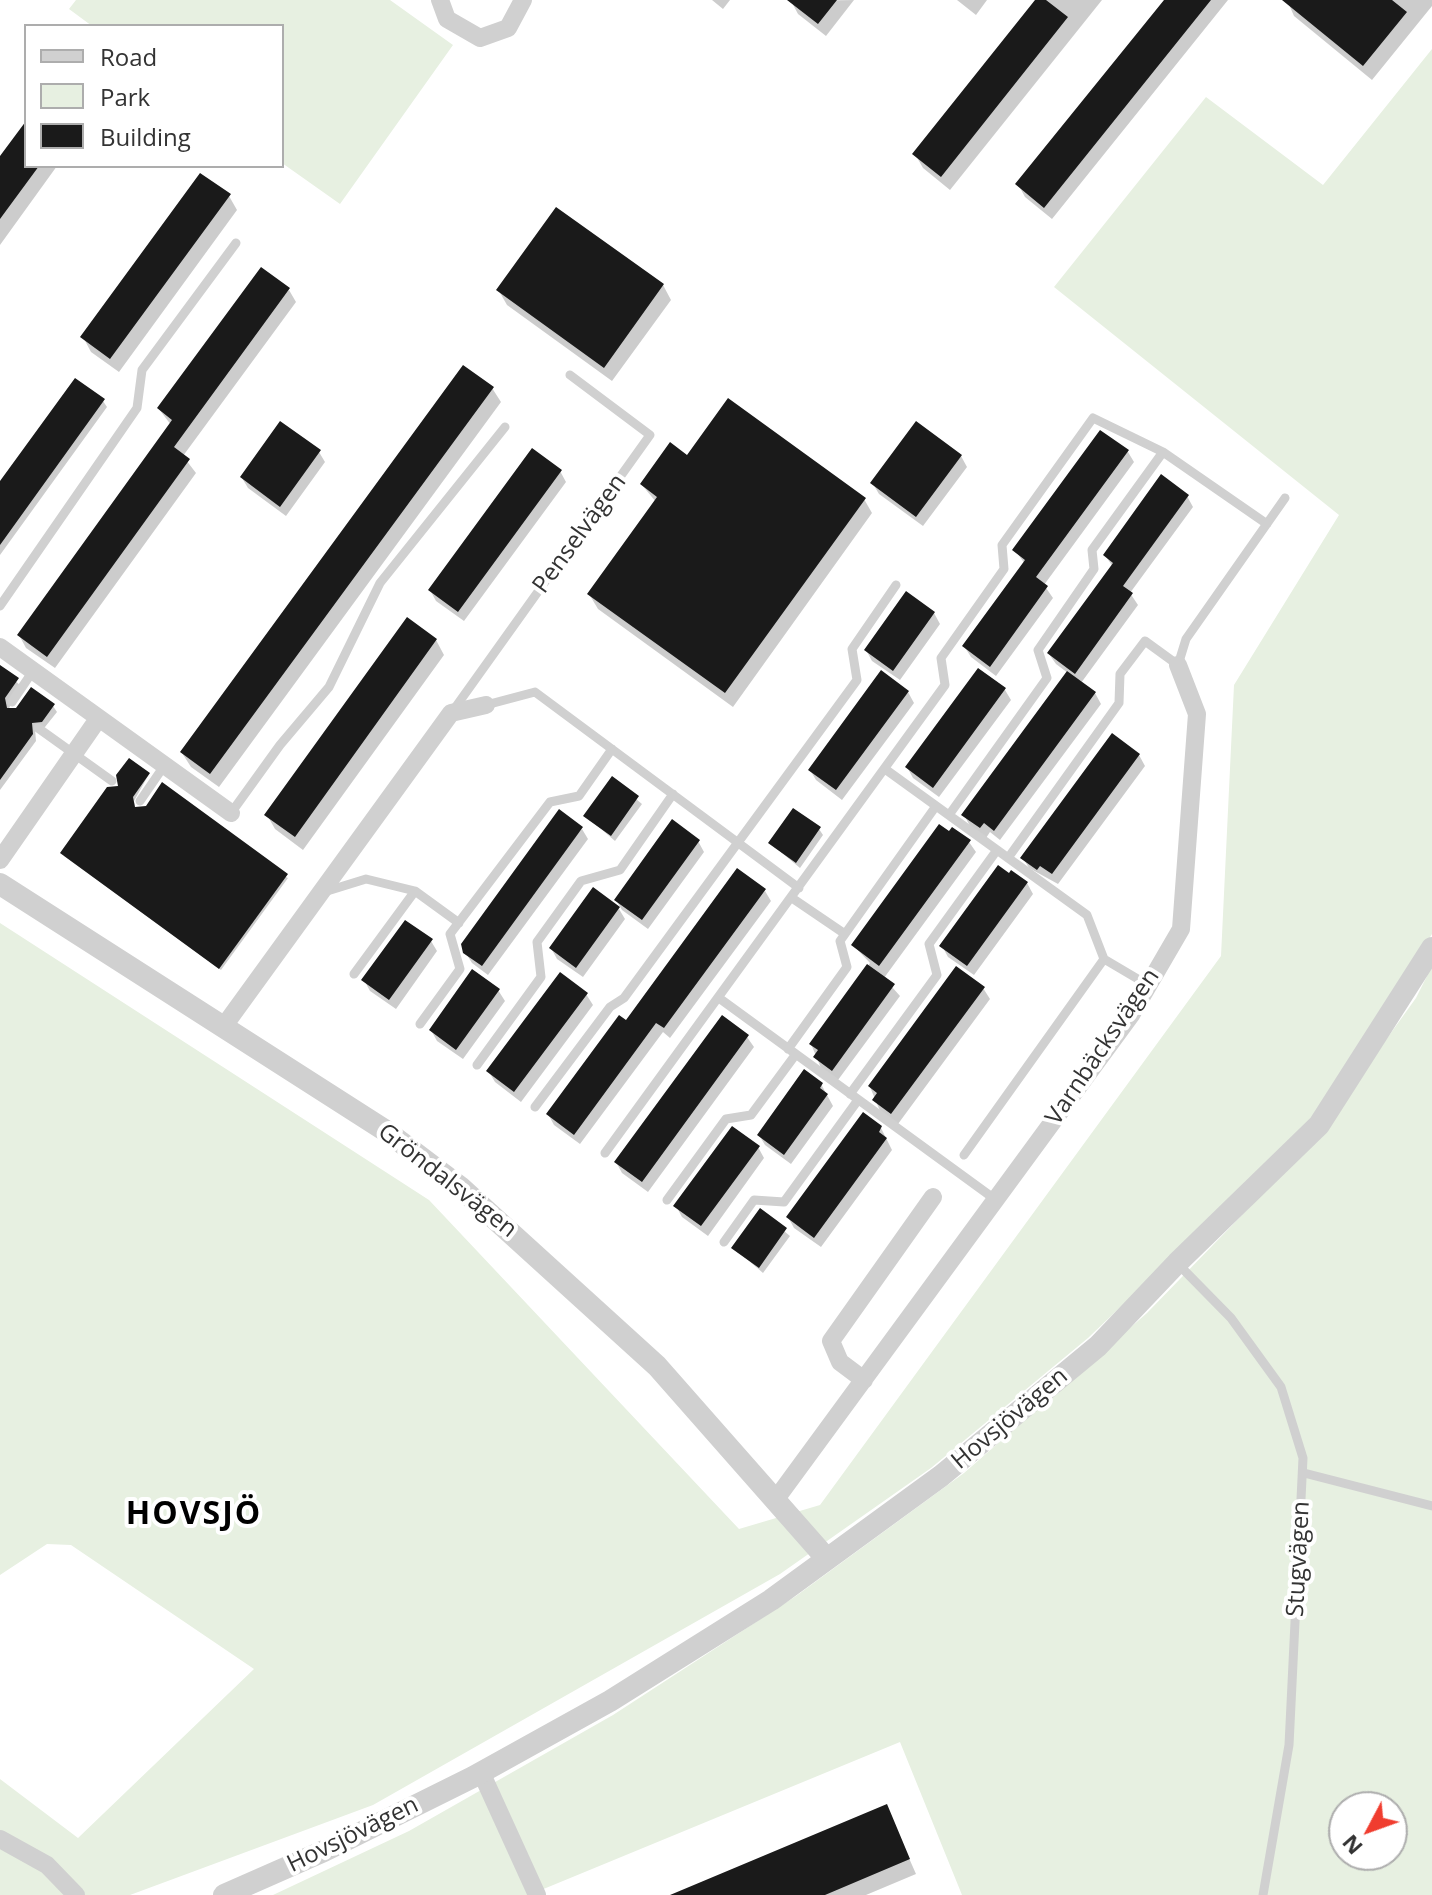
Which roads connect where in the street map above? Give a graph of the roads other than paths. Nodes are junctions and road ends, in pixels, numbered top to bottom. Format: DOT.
graph roads {
  1 [pos="440,0"];
  2 [pos="523,0"];
  3 [pos="236,243"];
  4 [pos="570,375"];
  5 [pos="505,427"];
  6 [pos="1163,452"];
  7 [pos="1285,498"];
  8 [pos="1267,524"];
  9 [pos="896,585"];
  10 [pos="0,606"];
  11 [pos="0,647"];
  12 [pos="1178,665"];
  13 [pos="33,671"];
  14 [pos="12,702"];
  15 [pos="486,705"];
  16 [pos="451,713"];
  17 [pos="98,719"];
  18 [pos="38,728"];
  19 [pos="612,749"];
  20 [pos="74,753"];
  21 [pos="164,766"];
  22 [pos="885,769"];
  23 [pos="112,781"];
  24 [pos="673,794"];
  25 [pos="140,801"];
  26 [pos="936,806"];
  27 [pos="231,813"];
  28 [pos="949,815"];
  29 [pos="738,842"];
  30 [pos="997,850"];
  31 [pos="1008,858"];
  32 [pos="0,860"];
  33 [pos="0,884"];
  34 [pos="799,888"];
  35 [pos="415,891"];
  36 [pos="321,893"];
  37 [pos="792,898"];
  38 [pos="459,923"];
  39 [pos="845,934"];
  40 [pos="1432,948"];
  41 [pos="1104,959"];
  42 [pos="354,974"];
  43 [pos="1148,985"];
  44 [pos="719,998"];
  45 [pos="420,1024"];
  46 [pos="224,1026"];
  47 [pos="792,1051"];
  48 [pos="477,1065"];
  49 [pos="854,1097"];
  50 [pos="535,1107"];
  51 [pos="605,1153"];
  52 [pos="964,1155"];
  53 [pos="933,1197"];
  54 [pos="667,1200"];
  55 [pos="996,1200"];
  56 [pos="724,1242"];
  57 [pos="1177,1263"];
  58 [pos="864,1380"];
  59 [pos="1304,1473"];
  60 [pos="776,1499"];
  61 [pos="1432,1506"];
  62 [pos="827,1559"];
  63 [pos="481,1772"];
  64 [pos="0,1839"];
  65 [pos="76,1895"];
  66 [pos="224,1895"];
  67 [pos="537,1895"];
  68 [pos="1263,1895"];
  1 -- 2 [label="street"];
  3 -- 10 [label="lane"];
  4 -- 16 [label="lane, Penselvägen"];
  5 -- 27 [label="lane"];
  6 -- 8 [label="lane"];
  6 -- 22 [label="lane"];
  6 -- 28 [label="lane"];
  7 -- 8 [label="lane"];
  8 -- 12 [label="lane"];
  9 -- 29 [label="lane"];
  11 -- 13 [label="street"];
  12 -- 31 [label="lane"];
  12 -- 43 [label="street, Varnbäcksvägen"];
  13 -- 14 [label="lane"];
  13 -- 17 [label="street"];
  15 -- 16 [label="street"];
  15 -- 19 [label="lane"];
  16 -- 36 [label="street, Penselvägen"];
  17 -- 20 [label="street"];
  17 -- 21 [label="street"];
  18 -- 20 [label="lane"];
  19 -- 24 [label="lane"];
  19 -- 38 [label="lane"];
  20 -- 23 [label="lane"];
  20 -- 32 [label="street"];
  21 -- 25 [label="lane"];
  21 -- 27 [label="street"];
  22 -- 26 [label="lane"];
  22 -- 34 [label="lane"];
  24 -- 29 [label="lane"];
  24 -- 48 [label="lane"];
  26 -- 28 [label="lane"];
  26 -- 39 [label="lane"];
  28 -- 30 [label="lane"];
  29 -- 34 [label="lane"];
  29 -- 50 [label="lane"];
  30 -- 31 [label="lane"];
  30 -- 49 [label="lane"];
  31 -- 41 [label="lane"];
  33 -- 46 [label="street, Gröndalsvägen"];
  34 -- 37 [label="lane"];
  35 -- 36 [label="lane"];
  35 -- 38 [label="lane"];
  35 -- 42 [label="lane"];
  36 -- 46 [label="street, Penselvägen"];
  37 -- 39 [label="lane"];
  37 -- 44 [label="lane"];
  38 -- 45 [label="lane"];
  39 -- 47 [label="lane"];
  40 -- 57 [label="street, Hovsjövägen"];
  41 -- 43 [label="lane"];
  41 -- 52 [label="lane"];
  43 -- 55 [label="street, Varnbäcksvägen"];
  44 -- 47 [label="lane"];
  44 -- 51 [label="lane"];
  46 -- 60 [label="street, Gröndalsvägen"];
  47 -- 49 [label="lane"];
  47 -- 54 [label="lane"];
  49 -- 55 [label="lane"];
  49 -- 56 [label="lane"];
  53 -- 58 [label="street"];
  55 -- 58 [label="street, Varnbäcksvägen"];
  57 -- 59 [label="lane, Stugvägen"];
  57 -- 62 [label="street, Hovsjövägen"];
  58 -- 60 [label="street, Varnbäcksvägen"];
  59 -- 61 [label="lane"];
  59 -- 68 [label="lane, Stugvägen"];
  60 -- 62 [label="street, Gröndalsvägen"];
  62 -- 63 [label="street, Hovsjövägen"];
  63 -- 66 [label="street, Hovsjövägen"];
  63 -- 67 [label="street"];
  64 -- 65 [label="street"];
}
